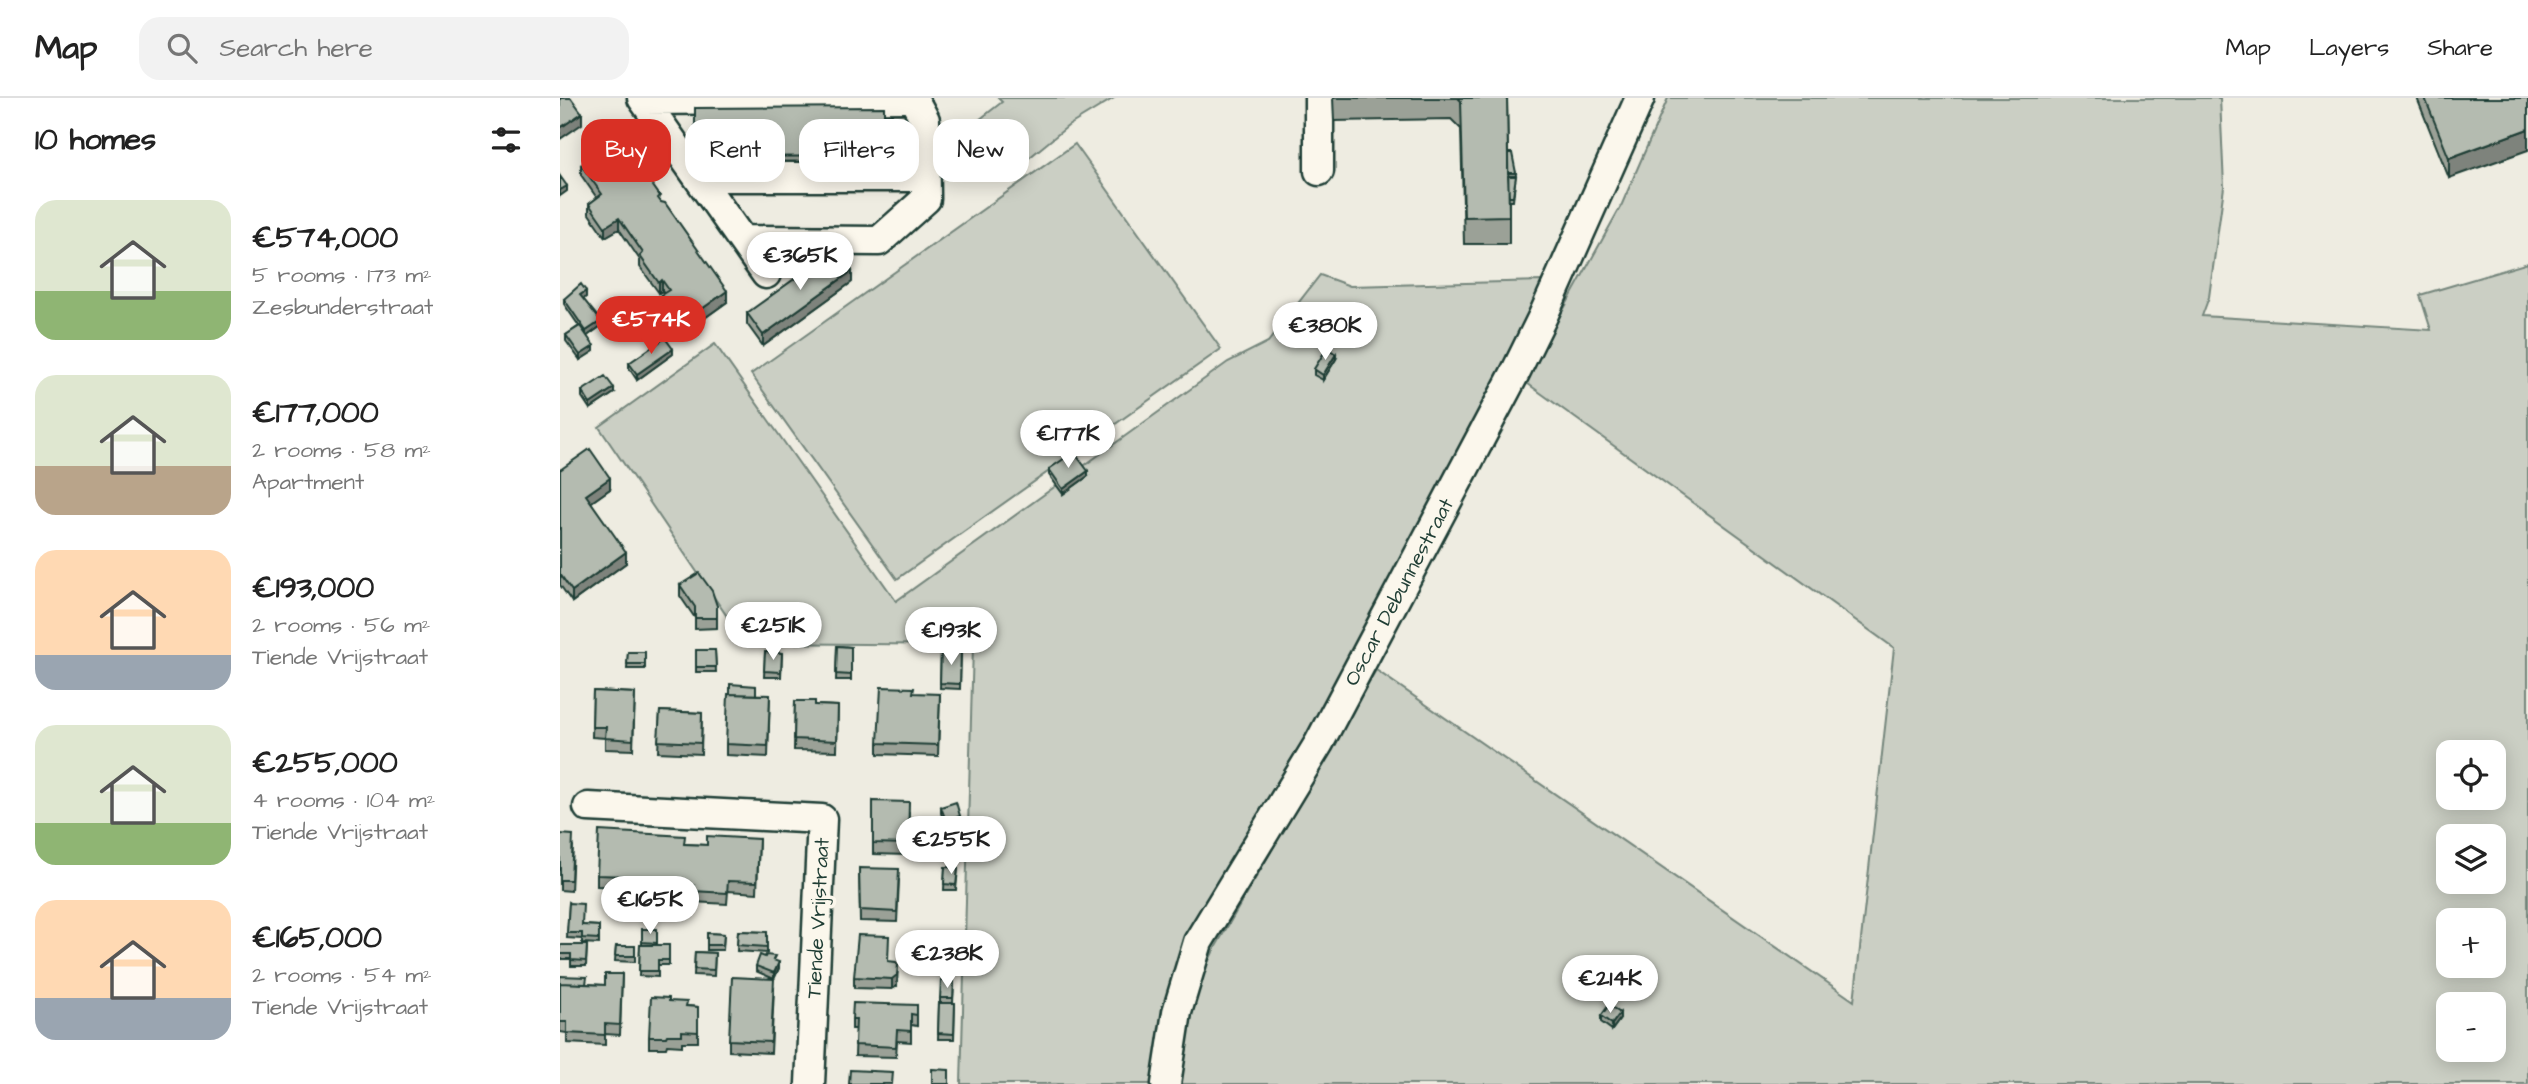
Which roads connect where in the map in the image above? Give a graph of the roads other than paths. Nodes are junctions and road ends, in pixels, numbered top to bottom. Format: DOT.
graph roads {
  1 [pos="904,98"];
  2 [pos="914,98"];
  3 [pos="1319,98"];
  4 [pos="1640,98"];
  5 [pos="643,99"];
  6 [pos="685,159"];
  7 [pos="1319,171"];
  8 [pos="785,177"];
  9 [pos="925,177"];
  10 [pos="701,182"];
  11 [pos="742,240"];
  12 [pos="766,274"];
  13 [pos="588,807"];
  14 [pos="810,1084"];
  15 [pos="1166,1084"];
  1 -- 5 [label="street"];
  2 -- 9 [label="street"];
  3 -- 7 [label="street"];
  4 -- 15 [label="street, Oscar Debunnestraat"];
  5 -- 6 [label="street"];
  8 -- 9 [label="street"];
  9 -- 11 [label="street"];
  10 -- 11 [label="street"];
  11 -- 12 [label="street"];
  13 -- 14 [label="street, Tiende Vrijstraat"];
}
